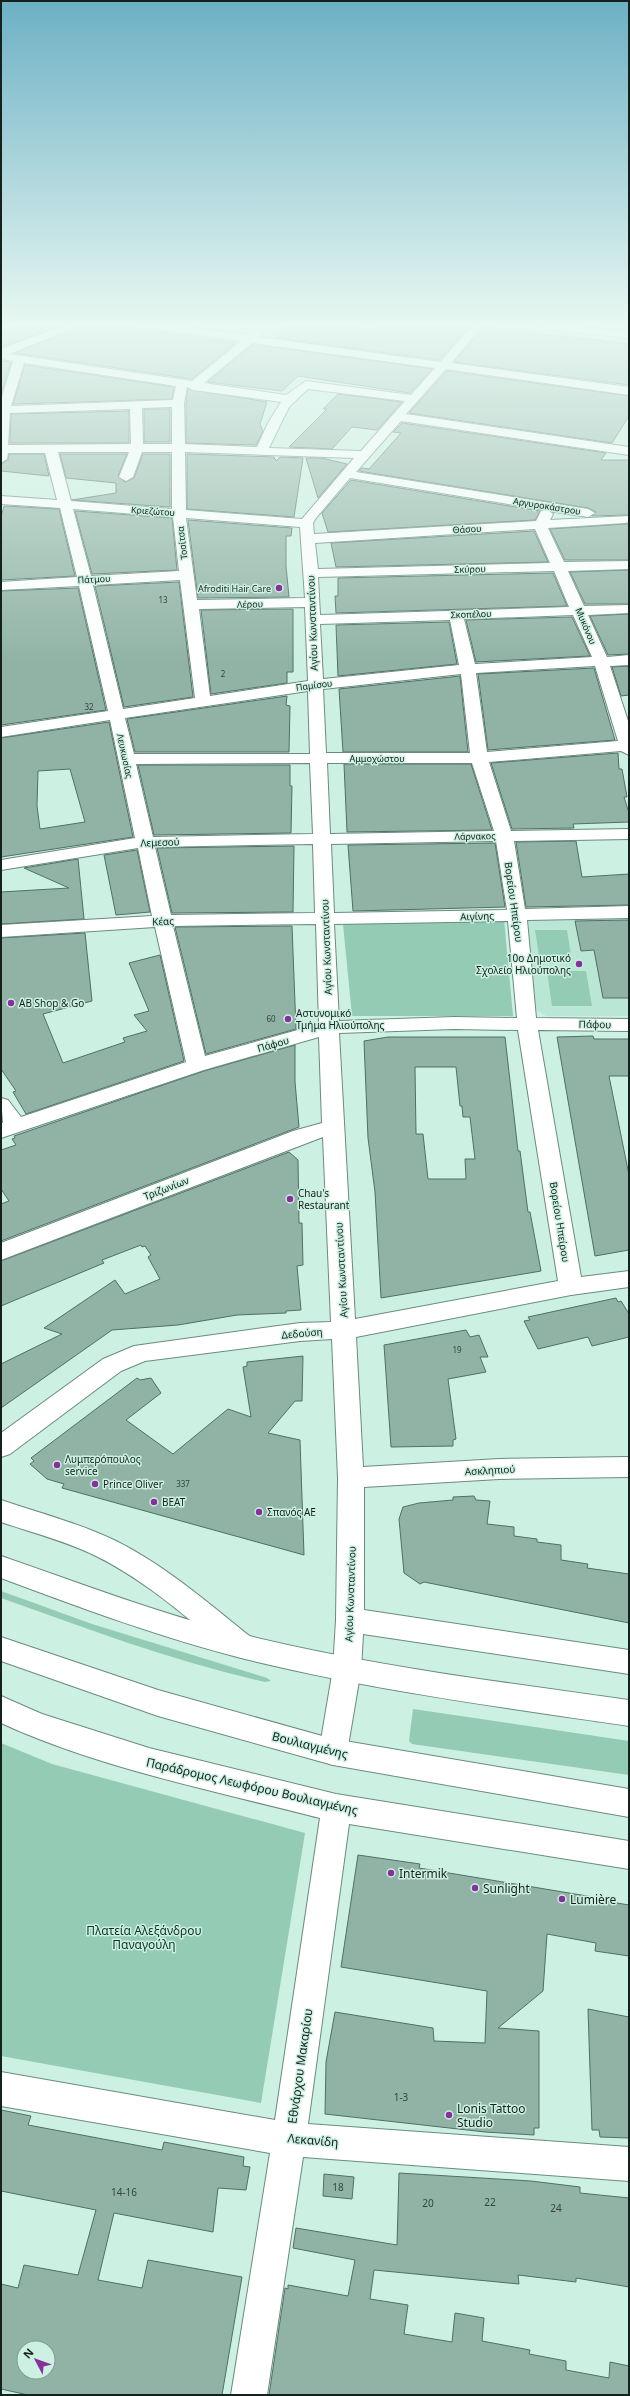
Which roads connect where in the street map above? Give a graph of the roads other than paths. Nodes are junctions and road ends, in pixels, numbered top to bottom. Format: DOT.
graph roads {
  1 [pos="1,438"];
  2 [pos="137,438"];
  3 [pos="178,438"];
  4 [pos="267,438"];
  5 [pos="379,438"];
  6 [pos="540,438"];
  7 [pos="50,448"];
  8 [pos="137,448"];
  9 [pos="178,448"];
  10 [pos="262,450"];
  11 [pos="629,451"];
  12 [pos="1,452"];
  13 [pos="363,455"];
  14 [pos="347,474"];
  15 [pos="126,477"];
  16 [pos="1,500"];
  17 [pos="65,504"];
  18 [pos="550,507"];
  19 [pos="179,513"];
  20 [pos="627,519"];
  21 [pos="540,525"];
  22 [pos="307,531"];
  23 [pos="629,565"];
  24 [pos="560,567"];
  25 [pos="311,573"];
  26 [pos="186,575"];
  27 [pos="84,580"];
  28 [pos="1,586"];
  29 [pos="310,602"];
  30 [pos="190,605"];
  31 [pos="629,609"];
  32 [pos="580,611"];
  33 [pos="456,615"];
  34 [pos="313,620"];
  35 [pos="601,660"];
  36 [pos="629,660"];
  37 [pos="468,669"];
  38 [pos="314,685"];
  39 [pos="203,701"];
  40 [pos="116,715"];
  41 [pos="1,732"];
  42 [pos="629,747"];
  43 [pos="318,758"];
  44 [pos="479,758"];
  45 [pos="125,759"];
  46 [pos="629,834"];
  47 [pos="504,836"];
  48 [pos="321,840"];
  49 [pos="145,842"];
  50 [pos="1,865"];
  51 [pos="629,912"];
  52 [pos="517,915"];
  53 [pos="325,918"];
  54 [pos="161,920"];
  55 [pos="1,931"];
  56 [pos="527,1023"];
  57 [pos="629,1025"];
  58 [pos="329,1028"];
  59 [pos="197,1065"];
  60 [pos="1,1105"];
  61 [pos="333,1127"];
  62 [pos="8,1129"];
  63 [pos="1,1252"];
  64 [pos="629,1279"];
  65 [pos="571,1287"];
  66 [pos="344,1330"];
  67 [pos="1,1447"];
  68 [pos="629,1468"];
  69 [pos="352,1478"];
  70 [pos="1,1511"];
  71 [pos="1,1566"];
  72 [pos="350,1620"];
  73 [pos="243,1647"];
  74 [pos="1,1649"];
  75 [pos="629,1662"];
  76 [pos="347,1669"];
  77 [pos="1,1709"];
  78 [pos="629,1713"];
  79 [pos="333,1752"];
  80 [pos="629,1803"];
  81 [pos="336,1808"];
  82 [pos="629,1855"];
  83 [pos="1,2089"];
  84 [pos="290,2139"];
  85 [pos="629,2164"];
  86 [pos="249,2395"];
  1 -- 12 [label="street"];
  2 -- 8 [label="street"];
  3 -- 9 [label="street, Τοσίτσα"];
  4 -- 10 [label="street"];
  5 -- 13 [label="street"];
  6 -- 11 [label="street"];
  7 -- 8 [label="street"];
  7 -- 12 [label="street"];
  7 -- 17 [label="street, Λευκωσίας"];
  8 -- 9 [label="street"];
  8 -- 15 [label="street"];
  9 -- 10 [label="street"];
  9 -- 19 [label="street, Τοσίτσα"];
  10 -- 13 [label="street"];
  13 -- 14 [label="street"];
  14 -- 18 [label="street, Αργυροκάστρου"];
  14 -- 22 [label="street"];
  16 -- 17 [label="street, Κριεζώτου"];
  17 -- 19 [label="street, Κριεζώτου"];
  17 -- 27 [label="street, Λευκωσίας"];
  18 -- 20 [label="street, Αργυροκάστρου"];
  18 -- 21 [label="street"];
  19 -- 22 [label="street, Κριεζώτου"];
  19 -- 26 [label="street, Τοσίτσα"];
  20 -- 21 [label="street, Θάσου"];
  21 -- 22 [label="street, Θάσου"];
  21 -- 24 [label="street, Μυκόνου"];
  22 -- 25 [label="street, Αγίου Κωνσταντίνου"];
  23 -- 24 [label="street, Σκύρου"];
  24 -- 25 [label="street, Σκύρου"];
  24 -- 32 [label="street, Μυκόνου"];
  25 -- 29 [label="street, Αγίου Κωνσταντίνου"];
  26 -- 27 [label="street, Πάτμου"];
  26 -- 30 [label="street, Τοσίτσα"];
  27 -- 28 [label="street, Πάτμου"];
  27 -- 40 [label="street, Λευκωσίας"];
  29 -- 30 [label="street, Λέρου"];
  29 -- 34 [label="street, Αγίου Κωνσταντίνου"];
  30 -- 39 [label="street, Τοσίτσα"];
  31 -- 32 [label="street, Σκοπέλου"];
  32 -- 33 [label="street, Σκοπέλου"];
  32 -- 35 [label="street, Μυκόνου"];
  33 -- 34 [label="street, Σκοπέλου"];
  33 -- 37 [label="street, Βορείου Ηπείρου"];
  34 -- 38 [label="street, Αγίου Κωνσταντίνου"];
  35 -- 36 [label="street, Παμίσου"];
  35 -- 37 [label="street, Παμίσου"];
  35 -- 42 [label="street, Μυκόνου"];
  37 -- 38 [label="street, Παμίσου"];
  37 -- 44 [label="street, Βορείου Ηπείρου"];
  38 -- 39 [label="street, Παμίσου"];
  38 -- 43 [label="street, Αγίου Κωνσταντίνου"];
  39 -- 40 [label="street, Παμίσου"];
  40 -- 41 [label="street, Παμίσου"];
  40 -- 45 [label="street, Λευκωσίας"];
  42 -- 44 [label="street, Αμμοχώστου"];
  43 -- 44 [label="street, Αμμοχώστου"];
  43 -- 45 [label="street, Αμμοχώστου"];
  43 -- 48 [label="street, Αγίου Κωνσταντίνου"];
  44 -- 47 [label="street, Βορείου Ηπείρου"];
  45 -- 49 [label="street, Λευκωσίας"];
  46 -- 47 [label="street, Λάρνακος"];
  47 -- 48 [label="street, Λάρνακος"];
  47 -- 52 [label="street, Βορείου Ηπείρου"];
  48 -- 49 [label="street, Λεμεσού"];
  48 -- 53 [label="street, Αγίου Κωνσταντίνου"];
  49 -- 50 [label="street, Λεμεσού"];
  49 -- 54 [label="street, Λευκωσίας"];
  51 -- 52 [label="street, Αιγίνης"];
  52 -- 53 [label="street, Αιγίνης"];
  52 -- 56 [label="street, Βορείου Ηπείρου"];
  53 -- 54 [label="street, Κέας"];
  53 -- 58 [label="street, Αγίου Κωνσταντίνου"];
  54 -- 55 [label="street, Κέας"];
  54 -- 59 [label="street, Λευκωσίας"];
  56 -- 57 [label="street, Πάφου"];
  56 -- 58 [label="street, Πάφου"];
  56 -- 65 [label="street, Βορείου Ηπείρου"];
  58 -- 59 [label="street, Πάφου"];
  58 -- 61 [label="street, Αγίου Κωνσταντίνου"];
  59 -- 62 [label="street, Πάφου"];
  60 -- 62 [label="street"];
  61 -- 63 [label="street, Τριζωνίων"];
  61 -- 66 [label="street, Αγίου Κωνσταντίνου"];
  64 -- 65 [label="street, Δεδούση"];
  65 -- 66 [label="street, Δεδούση"];
  66 -- 67 [label="street, Δεδούση"];
  66 -- 69 [label="street, Αγίου Κωνσταντίνου"];
  68 -- 69 [label="street, Ασκληπιού"];
  69 -- 72 [label="street, Αγίου Κωνσταντίνου"];
  70 -- 73 [label="street"];
  71 -- 73 [label="street"];
  72 -- 75 [label="street"];
  72 -- 76 [label="street, Αγίου Κωνσταντίνου"];
  73 -- 76 [label="street"];
  74 -- 79 [label="street, Βουλιαγμένης"];
  76 -- 78 [label="street"];
  76 -- 79 [label="street, Αγίου Κωνσταντίνου"];
  77 -- 81 [label="street, Παράδρομος Λεωφόρου Βουλιαγμένης"];
  79 -- 80 [label="street, Βουλιαγμένης"];
  81 -- 82 [label="street, Παράδρομος Λεωφόρου Βουλιαγμένης"];
  81 -- 84 [label="street, Εθνάρχου Μακαρίου"];
  83 -- 84 [label="street, Λεκανίδη"];
  84 -- 85 [label="street, Λεκανίδη"];
  84 -- 86 [label="street, Εθνάρχου Μακαρίου"];
}
